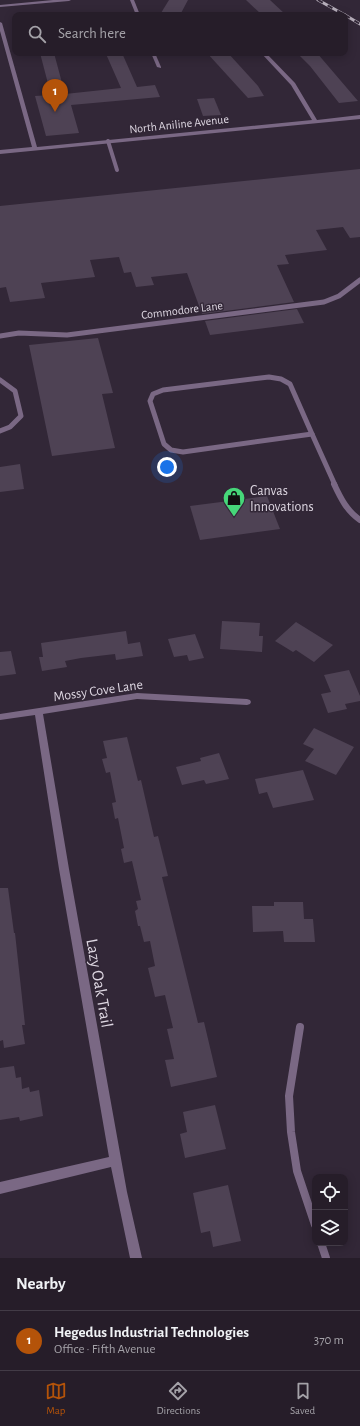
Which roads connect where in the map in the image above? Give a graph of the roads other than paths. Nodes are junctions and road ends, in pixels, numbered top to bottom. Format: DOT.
graph roads {
  1 [pos="69,0"];
  2 [pos="132,0"];
  3 [pos="0,6"];
  4 [pos="137,12"];
  5 [pos="0,23"];
  6 [pos="154,56"];
  7 [pos="266,56"];
  8 [pos="159,67"];
  9 [pos="360,117"];
  10 [pos="314,121"];
  11 [pos="108,141"];
  12 [pos="35,148"];
  13 [pos="0,152"];
  14 [pos="118,170"];
  15 [pos="360,280"];
  16 [pos="0,336"];
  17 [pos="0,380"];
  18 [pos="0,431"];
  19 [pos="312,434"];
  20 [pos="360,520"];
  21 [pos="247,702"];
  22 [pos="39,712"];
  23 [pos="0,717"];
  24 [pos="300,1027"];
  25 [pos="115,1161"];
  26 [pos="0,1188"];
  27 [pos="312,1215"];
  28 [pos="322,1246"];
  29 [pos="136,1258"];
  30 [pos="326,1258"];
  1 -- 3 [label="street"];
  2 -- 4 [label="street"];
  5 -- 12 [label="street"];
  6 -- 8 [label="street"];
  7 -- 10 [label="street"];
  9 -- 10 [label="street, North Aniline Avenue"];
  10 -- 11 [label="street, North Aniline Avenue"];
  11 -- 12 [label="street, North Aniline Avenue"];
  11 -- 14 [label="lane"];
  12 -- 13 [label="street, North Aniline Avenue"];
  15 -- 16 [label="lane, Commodore Lane"];
  17 -- 18 [label="lane"];
  19 -- 19 [label="lane"];
  19 -- 20 [label="lane"];
  21 -- 22 [label="street, Mossy Cove Lane"];
  22 -- 23 [label="street, Mossy Cove Lane"];
  22 -- 25 [label="street, Lazy Oak Trail"];
  24 -- 27 [label="lane"];
  25 -- 26 [label="street"];
  25 -- 29 [label="street, Lazy Oak Trail"];
  28 -- 30 [label="lane"];
}
